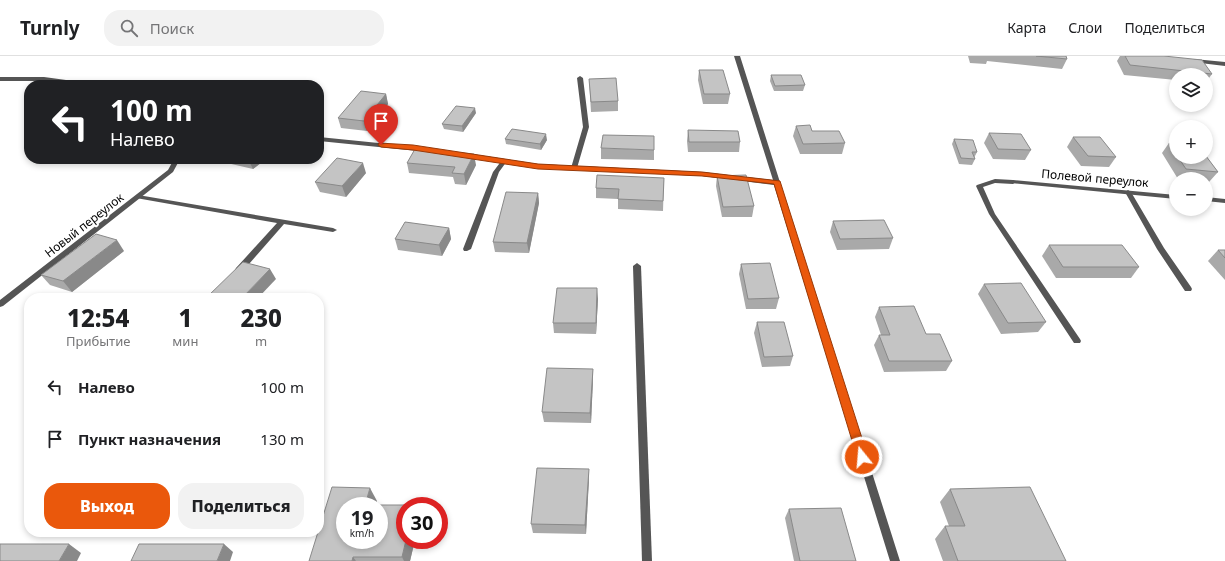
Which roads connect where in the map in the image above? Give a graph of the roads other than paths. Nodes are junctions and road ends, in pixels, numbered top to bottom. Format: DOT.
graph roads {
  1 [pos="737,56"];
  2 [pos="1187,60"];
  3 [pos="1225,64"];
  4 [pos="580,78"];
  5 [pos="0,79"];
  6 [pos="51,80"];
  7 [pos="324,139"];
  8 [pos="443,152"];
  9 [pos="458,154"];
  10 [pos="504,161"];
  11 [pos="174,164"];
  12 [pos="574,168"];
  13 [pos="777,182"];
  14 [pos="1128,192"];
  15 [pos="1169,196"];
  16 [pos="138,197"];
  17 [pos="1213,200"];
  18 [pos="1225,201"];
  19 [pos="283,222"];
  20 [pos="332,230"];
  21 [pos="468,249"];
  22 [pos="637,266"];
  23 [pos="232,276"];
  24 [pos="1188,289"];
  25 [pos="0,304"];
  26 [pos="1077,341"];
  27 [pos="647,561"];
  28 [pos="895,561"];
  1 -- 13 [label="street"];
  2 -- 3 [label="street"];
  4 -- 12 [label="street"];
  5 -- 6 [label="street"];
  7 -- 8 [label="street"];
  9 -- 10 [label="street"];
  10 -- 12 [label="street"];
  10 -- 21 [label="street"];
  11 -- 16 [label="street, Новый переулок"];
  12 -- 13 [label="street"];
  13 -- 28 [label="street"];
  14 -- 15 [label="street, Полевой переулок"];
  14 -- 24 [label="street"];
  14 -- 26 [label="street, Полевой переулок"];
  16 -- 19 [label="street"];
  16 -- 25 [label="street, Новый переулок"];
  17 -- 18 [label="street"];
  19 -- 20 [label="street"];
  19 -- 23 [label="street"];
  22 -- 27 [label="street"];
}
